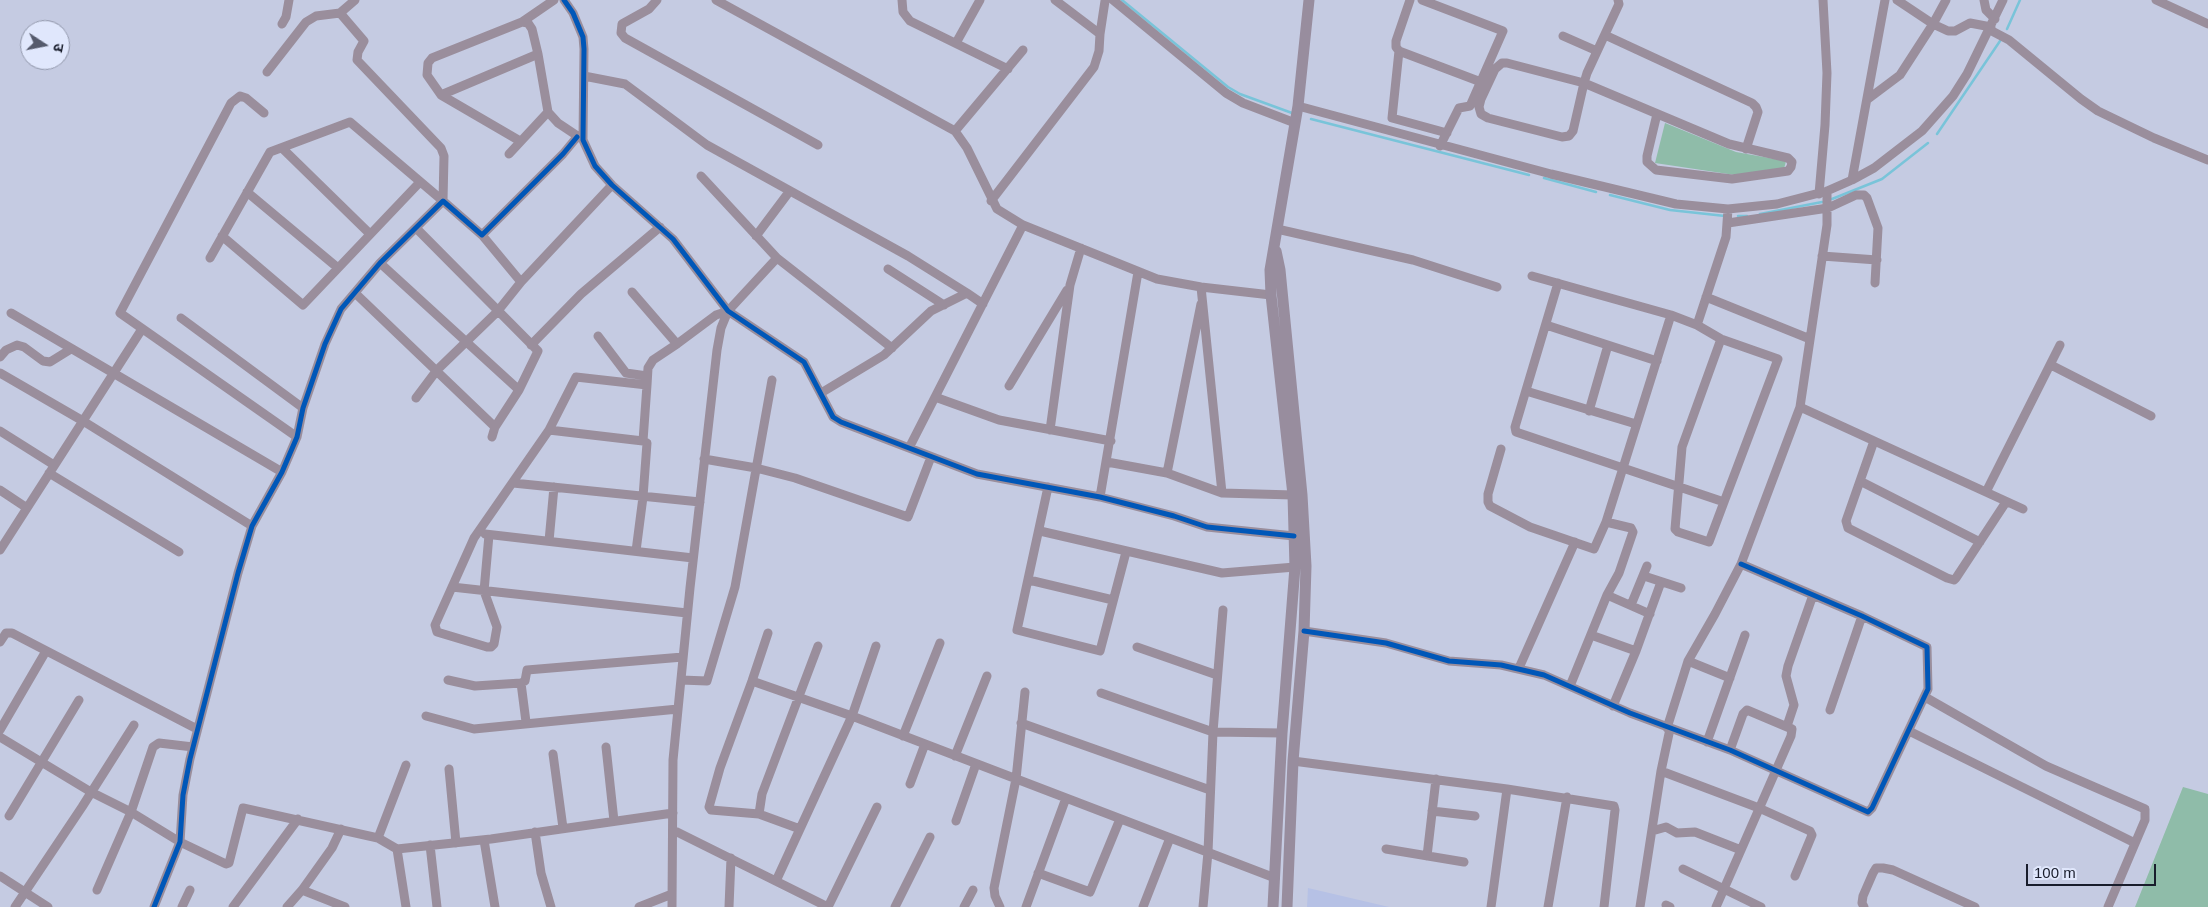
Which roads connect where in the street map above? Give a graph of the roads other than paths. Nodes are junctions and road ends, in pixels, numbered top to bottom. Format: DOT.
graph roads {
  1 [pos="290,0"];
  2 [pos="355,0"];
  3 [pos="554,0"];
  4 [pos="657,0"];
  5 [pos="716,0"];
  6 [pos="902,0"];
  7 [pos="980,0"];
  8 [pos="1055,0"];
  9 [pos="1309,0"];
  10 [pos="1410,0"];
  11 [pos="1422,0"];
  12 [pos="1618,0"];
  13 [pos="1823,0"];
  14 [pos="1885,0"];
  15 [pos="1897,0"];
  16 [pos="1946,0"];
  17 [pos="1984,0"];
  18 [pos="2003,0"];
  19 [pos="2156,0"];
  20 [pos="567,1"];
  21 [pos="1109,1"];
  22 [pos="340,14"];
  23 [pos="522,22"];
  24 [pos="282,24"];
  25 [pos="1934,24"];
  26 [pos="2208,24"];
  27 [pos="1992,25"];
  28 [pos="1100,34"];
  29 [pos="1605,35"];
  30 [pos="1562,36"];
  31 [pos="956,43"];
  32 [pos="1023,50"];
  33 [pos="1399,51"];
  34 [pos="1597,51"];
  35 [pos="538,54"];
  36 [pos="1008,69"];
  37 [pos="267,72"];
  38 [pos="584,76"];
  39 [pos="1481,82"];
  40 [pos="1584,83"];
  41 [pos="441,95"];
  42 [pos="1868,99"];
  43 [pos="1298,106"];
  44 [pos="548,112"];
  45 [pos="264,114"];
  46 [pos="1657,114"];
  47 [pos="1295,123"];
  48 [pos="956,130"];
  49 [pos="1447,133"];
  50 [pos="580,138"];
  51 [pos="520,141"];
  52 [pos="818,145"];
  53 [pos="1440,146"];
  54 [pos="282,148"];
  55 [pos="1746,149"];
  56 [pos="509,154"];
  57 [pos="2208,160"];
  58 [pos="701,176"];
  59 [pos="1852,180"];
  60 [pos="420,182"];
  61 [pos="612,185"];
  62 [pos="247,192"];
  63 [pos="789,192"];
  64 [pos="1823,193"];
  65 [pos="991,201"];
  66 [pos="443,202"];
  67 [pos="1828,208"];
  68 [pos="1728,209"];
  69 [pos="1728,223"];
  70 [pos="1023,224"];
  71 [pos="660,227"];
  72 [pos="416,228"];
  73 [pos="1277,229"];
  74 [pos="370,234"];
  75 [pos="482,235"];
  76 [pos="222,236"];
  77 [pos="756,236"];
  78 [pos="1274,246"];
  79 [pos="1080,248"];
  80 [pos="1822,256"];
  81 [pos="210,258"];
  82 [pos="777,258"];
  83 [pos="1877,260"];
  84 [pos="380,263"];
  85 [pos="338,268"];
  86 [pos="888,269"];
  87 [pos="1138,272"];
  88 [pos="1532,276"];
  89 [pos="521,282"];
  90 [pos="1558,283"];
  91 [pos="1875,283"];
  92 [pos="1070,285"];
  93 [pos="1497,287"];
  94 [pos="1202,291"];
  95 [pos="632,292"];
  96 [pos="355,293"];
  97 [pos="967,293"];
  98 [pos="1271,295"];
  99 [pos="1706,297"];
  100 [pos="983,304"];
  101 [pos="944,305"];
  102 [pos="728,311"];
  103 [pos="497,312"];
  104 [pos="11,313"];
  105 [pos="1671,315"];
  106 [pos="181,318"];
  107 [pos="1546,325"];
  108 [pos="1697,325"];
  109 [pos="142,328"];
  110 [pos="598,336"];
  111 [pos="1721,339"];
  112 [pos="1810,339"];
  113 [pos="465,342"];
  114 [pos="677,344"];
  115 [pos="531,345"];
  116 [pos="1608,345"];
  117 [pos="2060,345"];
  118 [pos="892,348"];
  119 [pos="71,349"];
  120 [pos="0,357"];
  121 [pos="1657,361"];
  122 [pos="2051,365"];
  123 [pos="437,370"];
  124 [pos="0,373"];
  125 [pos="112,373"];
  126 [pos="647,380"];
  127 [pos="772,380"];
  128 [pos="1009,386"];
  129 [pos="519,390"];
  130 [pos="1526,392"];
  131 [pos="821,393"];
  132 [pos="935,397"];
  133 [pos="416,398"];
  134 [pos="1800,407"];
  135 [pos="303,408"];
  136 [pos="1589,411"];
  137 [pos="2151,416"];
  138 [pos="83,421"];
  139 [pos="1636,424"];
  140 [pos="495,427"];
  141 [pos="549,430"];
  142 [pos="1050,430"];
  143 [pos="0,432"];
  144 [pos="297,437"];
  145 [pos="492,437"];
  146 [pos="643,441"];
  147 [pos="1111,441"];
  148 [pos="1874,441"];
  149 [pos="909,448"];
  150 [pos="1501,449"];
  151 [pos="931,456"];
  152 [pos="704,459"];
  153 [pos="1107,462"];
  154 [pos="756,468"];
  155 [pos="1623,468"];
  156 [pos="52,469"];
  157 [pos="282,472"];
  158 [pos="1167,473"];
  159 [pos="1860,481"];
  160 [pos="513,483"];
  161 [pos="554,487"];
  162 [pos="1048,487"];
  163 [pos="1679,488"];
  164 [pos="0,490"];
  165 [pos="1986,492"];
  166 [pos="1222,493"];
  167 [pos="1293,495"];
  168 [pos="643,497"];
  169 [pos="1100,497"];
  170 [pos="700,502"];
  171 [pos="1724,502"];
  172 [pos="2006,502"];
  173 [pos="27,508"];
  174 [pos="2023,509"];
  175 [pos="1606,522"];
  176 [pos="252,526"];
  177 [pos="1040,531"];
  178 [pos="478,534"];
  179 [pos="489,535"];
  180 [pos="1294,536"];
  181 [pos="549,542"];
  182 [pos="1575,542"];
  183 [pos="1980,542"];
  184 [pos="0,550"];
  185 [pos="636,551"];
  186 [pos="179,552"];
  187 [pos="1126,552"];
  188 [pos="693,558"];
  189 [pos="1741,564"];
  190 [pos="1648,566"];
  191 [pos="1295,567"];
  192 [pos="1644,576"];
  193 [pos="1029,580"];
  194 [pos="1661,582"];
  195 [pos="452,587"];
  196 [pos="1681,588"];
  197 [pos="484,591"];
  198 [pos="1607,595"];
  199 [pos="1813,595"];
  200 [pos="1113,600"];
  201 [pos="1631,605"];
  202 [pos="1222,610"];
  203 [pos="687,613"];
  204 [pos="1650,614"];
  205 [pos="1862,616"];
  206 [pos="1304,631"];
  207 [pos="768,633"];
  208 [pos="1591,635"];
  209 [pos="1745,635"];
  210 [pos="0,642"];
  211 [pos="940,643"];
  212 [pos="818,646"];
  213 [pos="876,646"];
  214 [pos="1138,647"];
  215 [pos="46,651"];
  216 [pos="1636,651"];
  217 [pos="683,657"];
  218 [pos="1688,661"];
  219 [pos="1519,668"];
  220 [pos="1218,675"];
  221 [pos="987,676"];
  222 [pos="1730,678"];
  223 [pos="448,680"];
  224 [pos="681,680"];
  225 [pos="752,681"];
  226 [pos="521,682"];
  227 [pos="1570,686"];
  228 [pos="1025,692"];
  229 [pos="1101,693"];
  230 [pos="799,697"];
  231 [pos="1925,697"];
  232 [pos="80,700"];
  233 [pos="1612,706"];
  234 [pos="678,709"];
  235 [pos="1830,710"];
  236 [pos="426,716"];
  237 [pos="852,716"];
  238 [pos="526,722"];
  239 [pos="1021,723"];
  240 [pos="134,725"];
  241 [pos="1787,726"];
  242 [pos="1669,728"];
  243 [pos="197,729"];
  244 [pos="0,730"];
  245 [pos="1909,731"];
  246 [pos="1213,732"];
  247 [pos="1282,733"];
  248 [pos="903,736"];
  249 [pos="0,737"];
  250 [pos="1707,742"];
  251 [pos="925,744"];
  252 [pos="192,746"];
  253 [pos="606,747"];
  254 [pos="1730,750"];
  255 [pos="553,754"];
  256 [pos="955,756"];
  257 [pos="1293,761"];
  258 [pos="42,763"];
  259 [pos="406,764"];
  260 [pos="976,764"];
  261 [pos="449,769"];
  262 [pos="1776,770"];
  263 [pos="1660,771"];
  264 [pos="1016,779"];
  265 [pos="1436,779"];
  266 [pos="910,784"];
  267 [pos="1507,789"];
  268 [pos="1210,790"];
  269 [pos="91,792"];
  270 [pos="1567,797"];
  271 [pos="1066,798"];
  272 [pos="877,807"];
  273 [pos="1759,808"];
  274 [pos="1432,811"];
  275 [pos="131,812"];
  276 [pos="673,812"];
  277 [pos="759,814"];
  278 [pos="9,816"];
  279 [pos="1475,816"];
  280 [pos="298,819"];
  281 [pos="1120,819"];
  282 [pos="614,821"];
  283 [pos="956,821"];
  284 [pos="563,828"];
  285 [pos="800,829"];
  286 [pos="341,830"];
  287 [pos="673,830"];
  288 [pos="1652,831"];
  289 [pos="535,832"];
  290 [pos="930,837"];
  291 [pos="378,838"];
  292 [pos="1170,838"];
  293 [pos="484,840"];
  294 [pos="180,842"];
  295 [pos="456,843"];
  296 [pos="2135,843"];
  297 [pos="430,845"];
  298 [pos="397,849"];
  299 [pos="1386,849"];
  300 [pos="1740,850"];
  301 [pos="1208,852"];
  302 [pos="1427,856"];
  303 [pos="731,858"];
  304 [pos="1464,862"];
  305 [pos="1683,869"];
  306 [pos="1038,874"];
  307 [pos="0,876"];
  308 [pos="1795,876"];
  309 [pos="1275,878"];
  310 [pos="776,881"];
  311 [pos="1724,888"];
  312 [pos="96,890"];
  313 [pos="190,890"];
  314 [pos="302,890"];
  315 [pos="973,890"];
  316 [pos="26,893"];
  317 [pos="672,894"];
  318 [pos="15,907"];
  319 [pos="48,907"];
  320 [pos="154,907"];
  321 [pos="182,907"];
  322 [pos="233,907"];
  323 [pos="287,907"];
  324 [pos="345,907"];
  325 [pos="406,907"];
  326 [pos="437,907"];
  327 [pos="495,907"];
  328 [pos="551,907"];
  329 [pos="639,907"];
  330 [pos="672,907"];
  331 [pos="729,907"];
  332 [pos="828,907"];
  333 [pos="895,907"];
  334 [pos="964,907"];
  335 [pos="1000,907"];
  336 [pos="1026,907"];
  337 [pos="1144,907"];
  338 [pos="1203,907"];
  339 [pos="1273,907"];
  340 [pos="1286,907"];
  341 [pos="1492,907"];
  342 [pos="1548,907"];
  343 [pos="1604,907"];
  344 [pos="1640,907"];
  345 [pos="1716,907"];
  346 [pos="1762,907"];
  347 [pos="1864,907"];
  348 [pos="1975,907"];
  349 [pos="2108,907"];
  1 -- 24 [label="street"];
  2 -- 22 [label="street"];
  3 -- 23 [label="street"];
  4 -- 52 [label="street"];
  5 -- 48 [label="street"];
  6 -- 31 [label="street"];
  7 -- 31 [label="street"];
  8 -- 28 [label="street"];
  9 -- 43 [label="main road"];
  10 -- 33 [label="street"];
  11 -- 39 [label="street"];
  12 -- 29 [label="street"];
  13 -- 64 [label="street"];
  14 -- 42 [label="street"];
  15 -- 25 [label="street"];
  16 -- 25 [label="street"];
  17 -- 27 [label="street"];
  18 -- 27 [label="street"];
  19 -- 26 [label="street"];
  20 -- 38 [label="street"];
  21 -- 28 [label="street"];
  21 -- 47 [label="street"];
  22 -- 37 [label="street"];
  22 -- 66 [label="street"];
  23 -- 35 [label="street"];
  23 -- 41 [label="street"];
  25 -- 27 [label="street"];
  25 -- 42 [label="street"];
  27 -- 57 [label="street"];
  27 -- 59 [label="street"];
  28 -- 65 [label="street"];
  29 -- 34 [label="street"];
  29 -- 55 [label="street"];
  30 -- 34 [label="street"];
  31 -- 36 [label="street"];
  32 -- 36 [label="street"];
  33 -- 39 [label="street"];
  33 -- 49 [label="street"];
  34 -- 40 [label="street"];
  35 -- 41 [label="street"];
  35 -- 44 [label="street"];
  36 -- 48 [label="street"];
  38 -- 50 [label="street"];
  38 -- 63 [label="street"];
  39 -- 49 [label="street"];
  40 -- 40 [label="street"];
  40 -- 46 [label="street"];
  41 -- 51 [label="street"];
  42 -- 59 [label="street"];
  43 -- 47 [label="main road"];
  43 -- 53 [label="street"];
  44 -- 50 [label="street"];
  44 -- 51 [label="street"];
  45 -- 109 [label="street"];
  46 -- 55 [label="street"];
  46 -- 55 [label="street"];
  47 -- 73 [label="main road"];
  48 -- 65 [label="street"];
  49 -- 53 [label="street"];
  50 -- 61 [label="street"];
  50 -- 75 [label="street"];
  51 -- 56 [label="street"];
  53 -- 68 [label="street"];
  54 -- 60 [label="street"];
  54 -- 62 [label="street"];
  54 -- 74 [label="street"];
  58 -- 77 [label="street"];
  59 -- 64 [label="street"];
  60 -- 66 [label="street"];
  60 -- 74 [label="street"];
  61 -- 71 [label="street"];
  61 -- 89 [label="street"];
  62 -- 76 [label="street"];
  62 -- 85 [label="street"];
  63 -- 77 [label="street"];
  63 -- 97 [label="street"];
  64 -- 67 [label="street"];
  64 -- 68 [label="street"];
  65 -- 70 [label="street"];
  66 -- 72 [label="street"];
  66 -- 75 [label="street"];
  67 -- 69 [label="street"];
  67 -- 80 [label="street"];
  67 -- 83 [label="street"];
  68 -- 69 [label="street"];
  69 -- 99 [label="street"];
  70 -- 79 [label="street"];
  70 -- 100 [label="street"];
  71 -- 102 [label="street"];
  71 -- 115 [label="street"];
  72 -- 84 [label="street"];
  72 -- 103 [label="street"];
  73 -- 78 [label="main road"];
  73 -- 93 [label="street"];
  74 -- 85 [label="street"];
  75 -- 89 [label="street"];
  76 -- 81 [label="street"];
  76 -- 85 [label="street"];
  77 -- 82 [label="street"];
  78 -- 98 [label="main road"];
  78 -- 206 [label="main road"];
  79 -- 87 [label="street"];
  79 -- 92 [label="street"];
  80 -- 83 [label="street"];
  80 -- 112 [label="street"];
  82 -- 102 [label="street"];
  82 -- 118 [label="street"];
  83 -- 91 [label="street"];
  84 -- 96 [label="street"];
  84 -- 113 [label="street"];
  86 -- 101 [label="street"];
  87 -- 94 [label="street"];
  87 -- 147 [label="street"];
  88 -- 90 [label="street"];
  89 -- 103 [label="street"];
  90 -- 105 [label="street"];
  90 -- 107 [label="street"];
  92 -- 128 [label="street"];
  92 -- 142 [label="street"];
  94 -- 98 [label="street"];
  94 -- 158 [label="street"];
  94 -- 166 [label="street"];
  95 -- 114 [label="street"];
  96 -- 123 [label="street"];
  96 -- 135 [label="street"];
  97 -- 100 [label="street"];
  97 -- 101 [label="street"];
  98 -- 167 [label="main road"];
  99 -- 108 [label="street"];
  99 -- 112 [label="street"];
  100 -- 132 [label="street"];
  101 -- 118 [label="street"];
  102 -- 114 [label="street"];
  102 -- 131 [label="street"];
  102 -- 152 [label="street"];
  103 -- 113 [label="street"];
  103 -- 115 [label="street"];
  104 -- 119 [label="street"];
  105 -- 108 [label="street"];
  105 -- 121 [label="street"];
  106 -- 135 [label="street"];
  107 -- 116 [label="street"];
  107 -- 130 [label="street"];
  108 -- 111 [label="street"];
  109 -- 125 [label="street"];
  109 -- 144 [label="street"];
  110 -- 126 [label="street"];
  111 -- 163 [label="street"];
  111 -- 171 [label="street"];
  112 -- 134 [label="street"];
  113 -- 123 [label="street"];
  113 -- 129 [label="street"];
  114 -- 126 [label="street"];
  115 -- 129 [label="street"];
  116 -- 121 [label="street"];
  116 -- 136 [label="street"];
  117 -- 122 [label="street"];
  118 -- 131 [label="street"];
  119 -- 120 [label="street"];
  119 -- 125 [label="street"];
  121 -- 139 [label="street"];
  122 -- 137 [label="street"];
  122 -- 165 [label="street"];
  123 -- 133 [label="street"];
  123 -- 140 [label="street"];
  124 -- 138 [label="street"];
  125 -- 138 [label="street"];
  125 -- 157 [label="street"];
  126 -- 141 [label="street"];
  126 -- 146 [label="street"];
  127 -- 154 [label="street"];
  129 -- 140 [label="street"];
  130 -- 136 [label="street"];
  130 -- 155 [label="street"];
  131 -- 149 [label="street"];
  132 -- 142 [label="street"];
  132 -- 149 [label="street"];
  134 -- 148 [label="street"];
  134 -- 189 [label="street"];
  135 -- 144 [label="street"];
  136 -- 139 [label="street"];
  138 -- 156 [label="street"];
  138 -- 176 [label="street"];
  139 -- 155 [label="street"];
  140 -- 145 [label="street"];
  141 -- 146 [label="street"];
  141 -- 160 [label="street"];
  142 -- 147 [label="street"];
  143 -- 156 [label="street"];
  144 -- 157 [label="street"];
  146 -- 168 [label="street"];
  147 -- 153 [label="street"];
  148 -- 159 [label="street"];
  148 -- 165 [label="street"];
  149 -- 151 [label="street"];
  150 -- 182 [label="street"];
  151 -- 154 [label="street"];
  151 -- 162 [label="street"];
  152 -- 154 [label="street"];
  152 -- 170 [label="street"];
  153 -- 158 [label="street"];
  153 -- 169 [label="street"];
  154 -- 224 [label="street"];
  155 -- 163 [label="street"];
  155 -- 175 [label="street"];
  156 -- 173 [label="street"];
  156 -- 186 [label="street"];
  157 -- 176 [label="street"];
  158 -- 166 [label="street"];
  159 -- 183 [label="street"];
  159 -- 183 [label="street"];
  160 -- 161 [label="street"];
  160 -- 178 [label="street"];
  161 -- 168 [label="street"];
  161 -- 181 [label="street"];
  162 -- 169 [label="street"];
  162 -- 177 [label="street"];
  163 -- 171 [label="street"];
  163 -- 171 [label="street"];
  164 -- 173 [label="street"];
  165 -- 172 [label="street"];
  166 -- 167 [label="street"];
  167 -- 180 [label="main road"];
  168 -- 170 [label="street"];
  168 -- 185 [label="street"];
  169 -- 180 [label="street"];
  170 -- 188 [label="street"];
  172 -- 174 [label="street"];
  172 -- 183 [label="street"];
  173 -- 184 [label="street"];
  175 -- 182 [label="street"];
  175 -- 198 [label="street"];
  176 -- 243 [label="street"];
  177 -- 187 [label="street"];
  177 -- 193 [label="street"];
  178 -- 179 [label="street"];
  178 -- 195 [label="street"];
  179 -- 181 [label="street"];
  179 -- 197 [label="street"];
  180 -- 191 [label="main road"];
  181 -- 185 [label="street"];
  182 -- 219 [label="street"];
  185 -- 188 [label="street"];
  187 -- 191 [label="street"];
  187 -- 200 [label="street"];
  188 -- 203 [label="street"];
  189 -- 199 [label="street"];
  189 -- 218 [label="street"];
  190 -- 192 [label="street"];
  191 -- 247 [label="main road"];
  192 -- 194 [label="street"];
  192 -- 201 [label="street"];
  193 -- 200 [label="street"];
  193 -- 200 [label="street"];
  194 -- 196 [label="street"];
  194 -- 204 [label="street"];
  195 -- 197 [label="street"];
  195 -- 197 [label="street"];
  197 -- 203 [label="street"];
  198 -- 201 [label="street"];
  198 -- 208 [label="street"];
  199 -- 205 [label="street"];
  199 -- 241 [label="street"];
  201 -- 204 [label="street"];
  202 -- 220 [label="street"];
  203 -- 217 [label="street"];
  204 -- 216 [label="street"];
  205 -- 231 [label="street"];
  205 -- 235 [label="street"];
  206 -- 219 [label="street"];
  206 -- 257 [label="main road"];
  207 -- 225 [label="street"];
  208 -- 216 [label="street"];
  208 -- 227 [label="street"];
  209 -- 222 [label="street"];
  210 -- 215 [label="street"];
  211 -- 248 [label="street"];
  212 -- 230 [label="street"];
  213 -- 237 [label="street"];
  214 -- 220 [label="street"];
  215 -- 243 [label="street"];
  215 -- 244 [label="street"];
  216 -- 233 [label="street"];
  217 -- 224 [label="street"];
  217 -- 226 [label="street"];
  218 -- 222 [label="street"];
  218 -- 242 [label="street"];
  219 -- 227 [label="street"];
  220 -- 246 [label="street"];
  221 -- 256 [label="street"];
  222 -- 250 [label="street"];
  223 -- 226 [label="street"];
  224 -- 234 [label="street"];
  225 -- 230 [label="street"];
  225 -- 277 [label="street"];
  226 -- 238 [label="street"];
  227 -- 233 [label="street"];
  228 -- 239 [label="street"];
  229 -- 246 [label="street"];
  230 -- 237 [label="street"];
  230 -- 277 [label="street"];
  231 -- 245 [label="street"];
  231 -- 296 [label="street"];
  232 -- 258 [label="street"];
  233 -- 242 [label="street"];
  234 -- 238 [label="street"];
  234 -- 276 [label="street"];
  236 -- 238 [label="street"];
  237 -- 248 [label="street"];
  237 -- 285 [label="street"];
  239 -- 264 [label="street"];
  239 -- 268 [label="street"];
  240 -- 269 [label="street"];
  241 -- 254 [label="street"];
  241 -- 262 [label="street"];
  242 -- 250 [label="street"];
  242 -- 263 [label="street"];
  243 -- 252 [label="street"];
  245 -- 262 [label="street"];
  245 -- 296 [label="street"];
  246 -- 247 [label="street"];
  246 -- 268 [label="street"];
  247 -- 309 [label="main road"];
  248 -- 251 [label="street"];
  249 -- 258 [label="street"];
  250 -- 254 [label="street"];
  251 -- 256 [label="street"];
  251 -- 266 [label="street"];
  252 -- 275 [label="street"];
  252 -- 294 [label="street"];
  253 -- 282 [label="street"];
  254 -- 262 [label="street"];
  255 -- 284 [label="street"];
  256 -- 260 [label="street"];
  257 -- 265 [label="street"];
  257 -- 340 [label="main road"];
  258 -- 269 [label="street"];
  258 -- 278 [label="street"];
  259 -- 291 [label="street"];
  260 -- 264 [label="street"];
  260 -- 283 [label="street"];
  261 -- 295 [label="street"];
  262 -- 273 [label="street"];
  263 -- 273 [label="street"];
  263 -- 288 [label="street"];
  264 -- 271 [label="street"];
  264 -- 335 [label="street"];
  265 -- 267 [label="street"];
  265 -- 274 [label="street"];
  267 -- 270 [label="street"];
  267 -- 341 [label="street"];
  268 -- 301 [label="street"];
  269 -- 275 [label="street"];
  269 -- 316 [label="street"];
  270 -- 342 [label="street"];
  270 -- 343 [label="street"];
  271 -- 281 [label="street"];
  271 -- 306 [label="street"];
  272 -- 332 [label="street"];
  273 -- 300 [label="street"];
  273 -- 308 [label="street"];
  274 -- 279 [label="street"];
  274 -- 302 [label="street"];
  275 -- 294 [label="street"];
  275 -- 312 [label="street"];
  276 -- 282 [label="street"];
  276 -- 287 [label="street"];
  277 -- 285 [label="street"];
  280 -- 286 [label="street"];
  280 -- 294 [label="street"];
  280 -- 322 [label="street"];
  281 -- 292 [label="street"];
  281 -- 306 [label="street"];
  282 -- 284 [label="street"];
  284 -- 289 [label="street"];
  285 -- 310 [label="street"];
  286 -- 291 [label="street"];
  286 -- 314 [label="street"];
  287 -- 303 [label="street"];
  287 -- 317 [label="street"];
  288 -- 300 [label="street"];
  288 -- 344 [label="street"];
  289 -- 293 [label="street"];
  289 -- 328 [label="street"];
  290 -- 333 [label="street"];
  291 -- 298 [label="street"];
  292 -- 301 [label="street"];
  292 -- 337 [label="street"];
  293 -- 295 [label="street"];
  293 -- 327 [label="street"];
  294 -- 320 [label="street"];
  295 -- 297 [label="street"];
  296 -- 349 [label="street"];
  297 -- 298 [label="street"];
  297 -- 326 [label="street"];
  298 -- 325 [label="street"];
  299 -- 302 [label="street"];
  300 -- 311 [label="street"];
  301 -- 309 [label="street"];
  301 -- 338 [label="street"];
  302 -- 304 [label="street"];
  303 -- 310 [label="street"];
  303 -- 331 [label="street"];
  305 -- 311 [label="street"];
  306 -- 336 [label="street"];
  307 -- 316 [label="street"];
  309 -- 339 [label="main road"];
  310 -- 332 [label="street"];
  311 -- 345 [label="street"];
  311 -- 346 [label="street"];
  313 -- 321 [label="street"];
  314 -- 323 [label="street"];
  314 -- 324 [label="street"];
  315 -- 334 [label="street"];
  316 -- 318 [label="street"];
  316 -- 319 [label="street"];
  317 -- 329 [label="street"];
  317 -- 330 [label="street"];
  347 -- 348 [label="street"];
}
